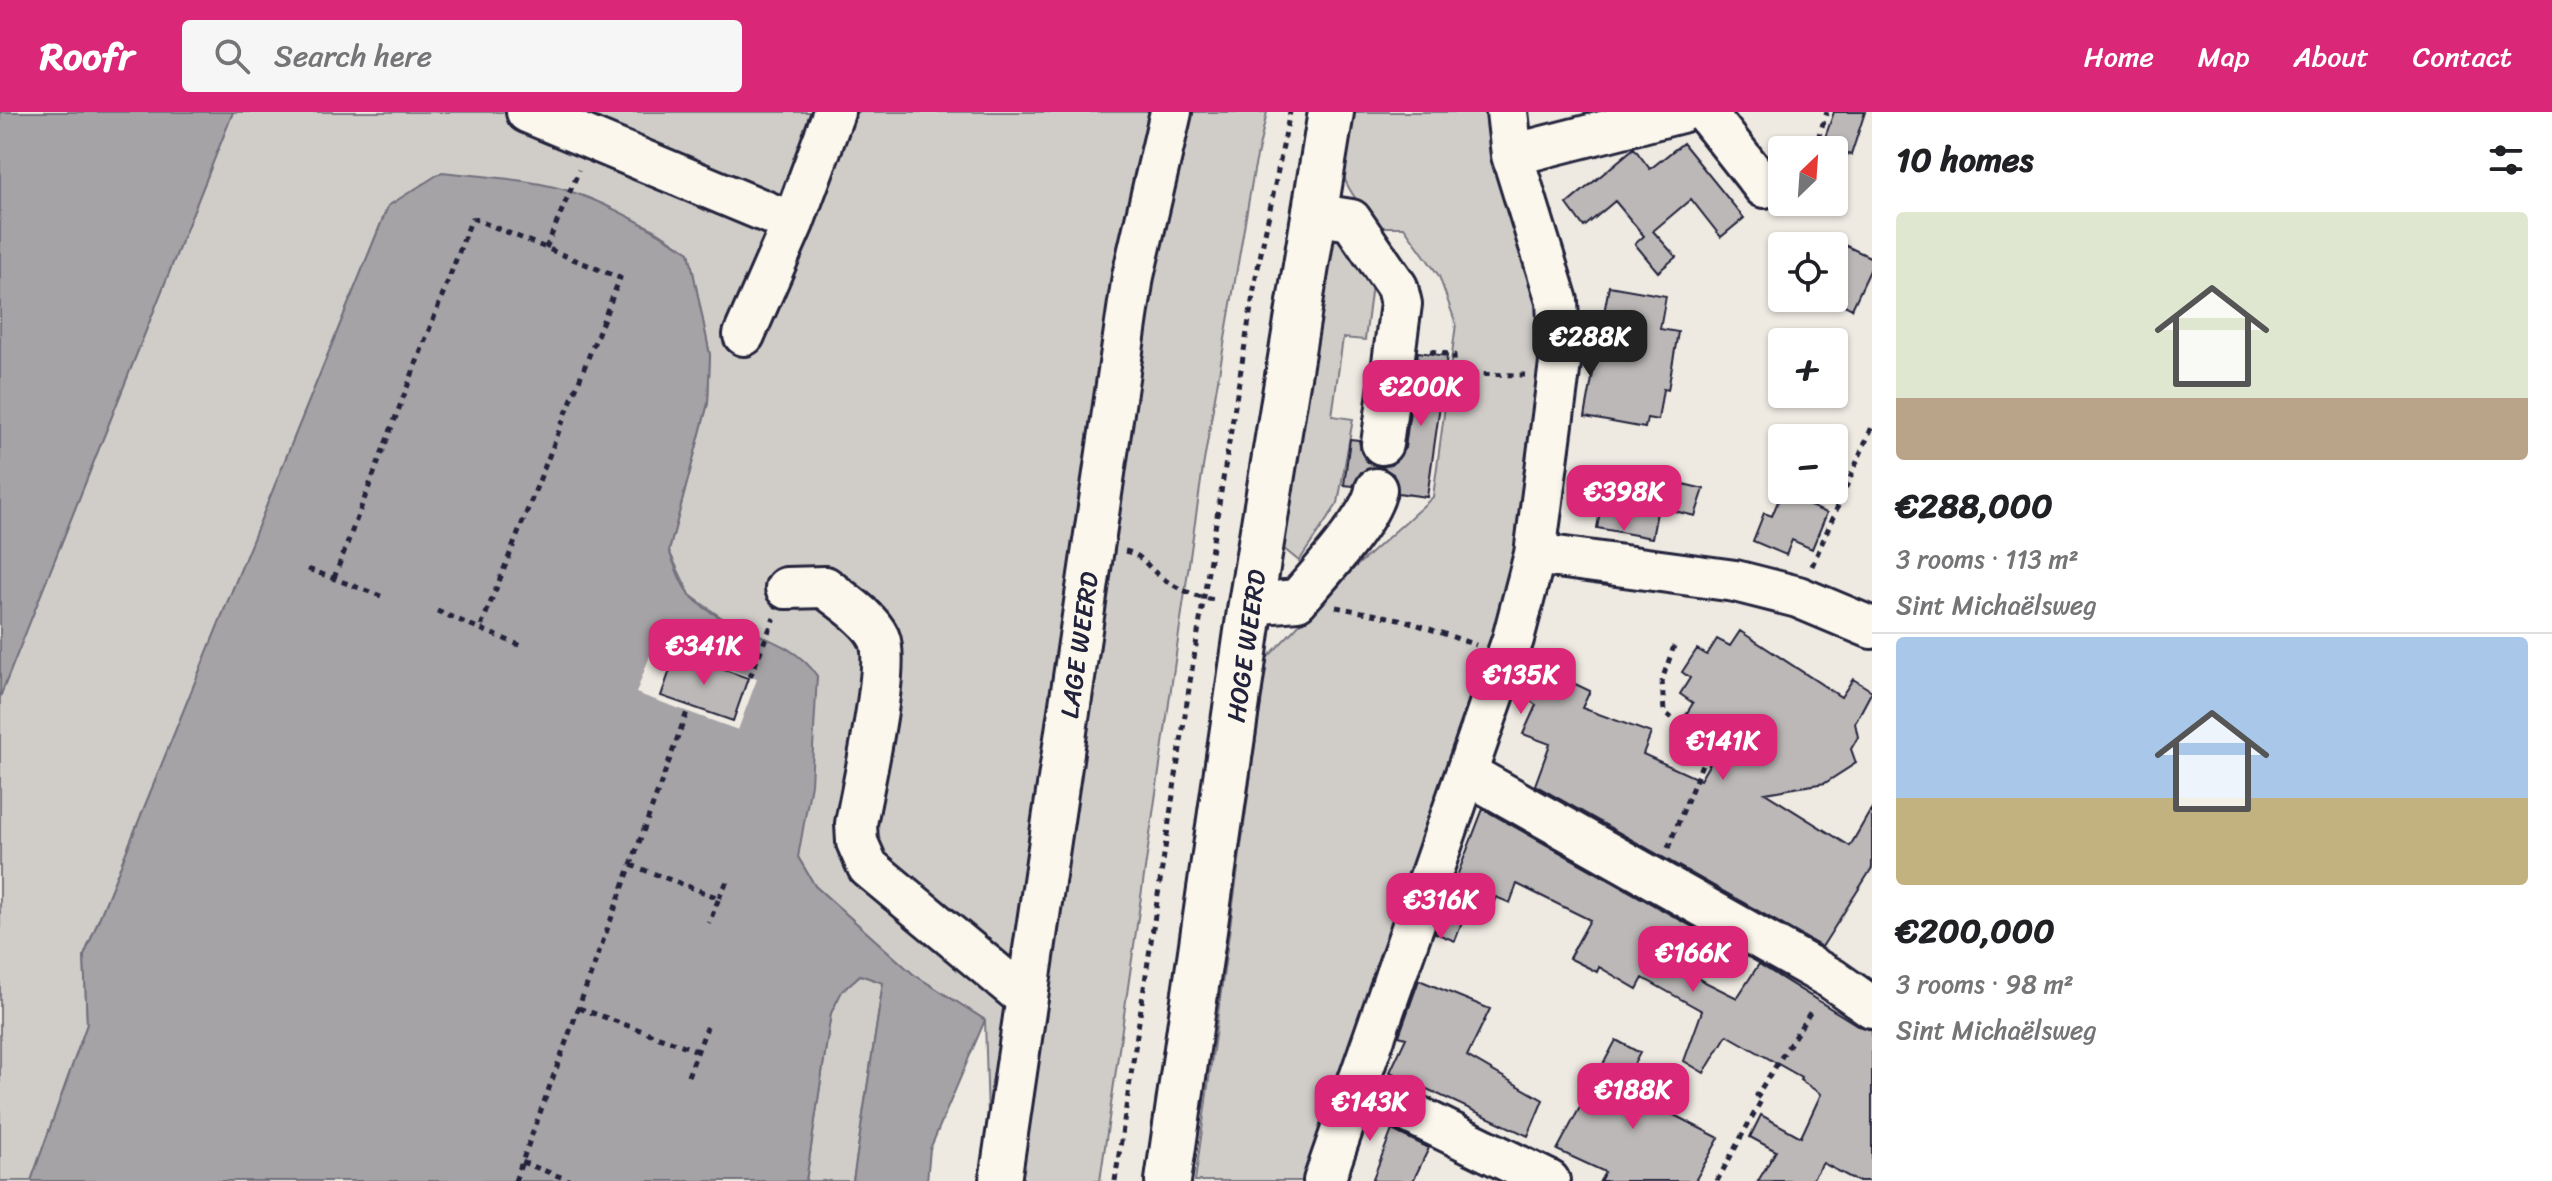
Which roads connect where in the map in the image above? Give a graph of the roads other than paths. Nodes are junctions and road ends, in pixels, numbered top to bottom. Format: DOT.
graph roads {
  1 [pos="527,112"];
  2 [pos="834,112"];
  3 [pos="1171,112"];
  4 [pos="1331,112"];
  5 [pos="1507,112"];
  6 [pos="1681,112"];
  7 [pos="1705,112"];
  8 [pos="1512,155"];
  9 [pos="1764,187"];
  10 [pos="1313,214"];
  11 [pos="793,223"];
  12 [pos="744,335"];
  13 [pos="1382,444"];
  14 [pos="1376,489"];
  15 [pos="1535,554"];
  16 [pos="786,588"];
  17 [pos="1251,604"];
  18 [pos="1872,628"];
  19 [pos="1468,774"];
  20 [pos="1027,999"];
  21 [pos="1872,1007"];
  22 [pos="1355,1086"];
  23 [pos="1000,1181"];
  24 [pos="1168,1181"];
  25 [pos="1324,1181"];
  26 [pos="1549,1181"];
  1 -- 11 [label="street"];
  2 -- 11 [label="street"];
  3 -- 20 [label="street, LAGE WEERD"];
  4 -- 10 [label="main road, HOGE WEERD"];
  5 -- 8 [label="street"];
  6 -- 8 [label="street"];
  7 -- 9 [label="street"];
  8 -- 15 [label="street"];
  10 -- 13 [label="street"];
  10 -- 17 [label="main road, HOGE WEERD"];
  11 -- 12 [label="street"];
  14 -- 17 [label="street"];
  15 -- 18 [label="street"];
  15 -- 19 [label="street"];
  16 -- 20 [label="street"];
  17 -- 24 [label="main road, HOGE WEERD"];
  19 -- 21 [label="street"];
  19 -- 22 [label="street"];
  20 -- 23 [label="street, LAGE WEERD"];
  22 -- 25 [label="street"];
  22 -- 26 [label="street"];
}
